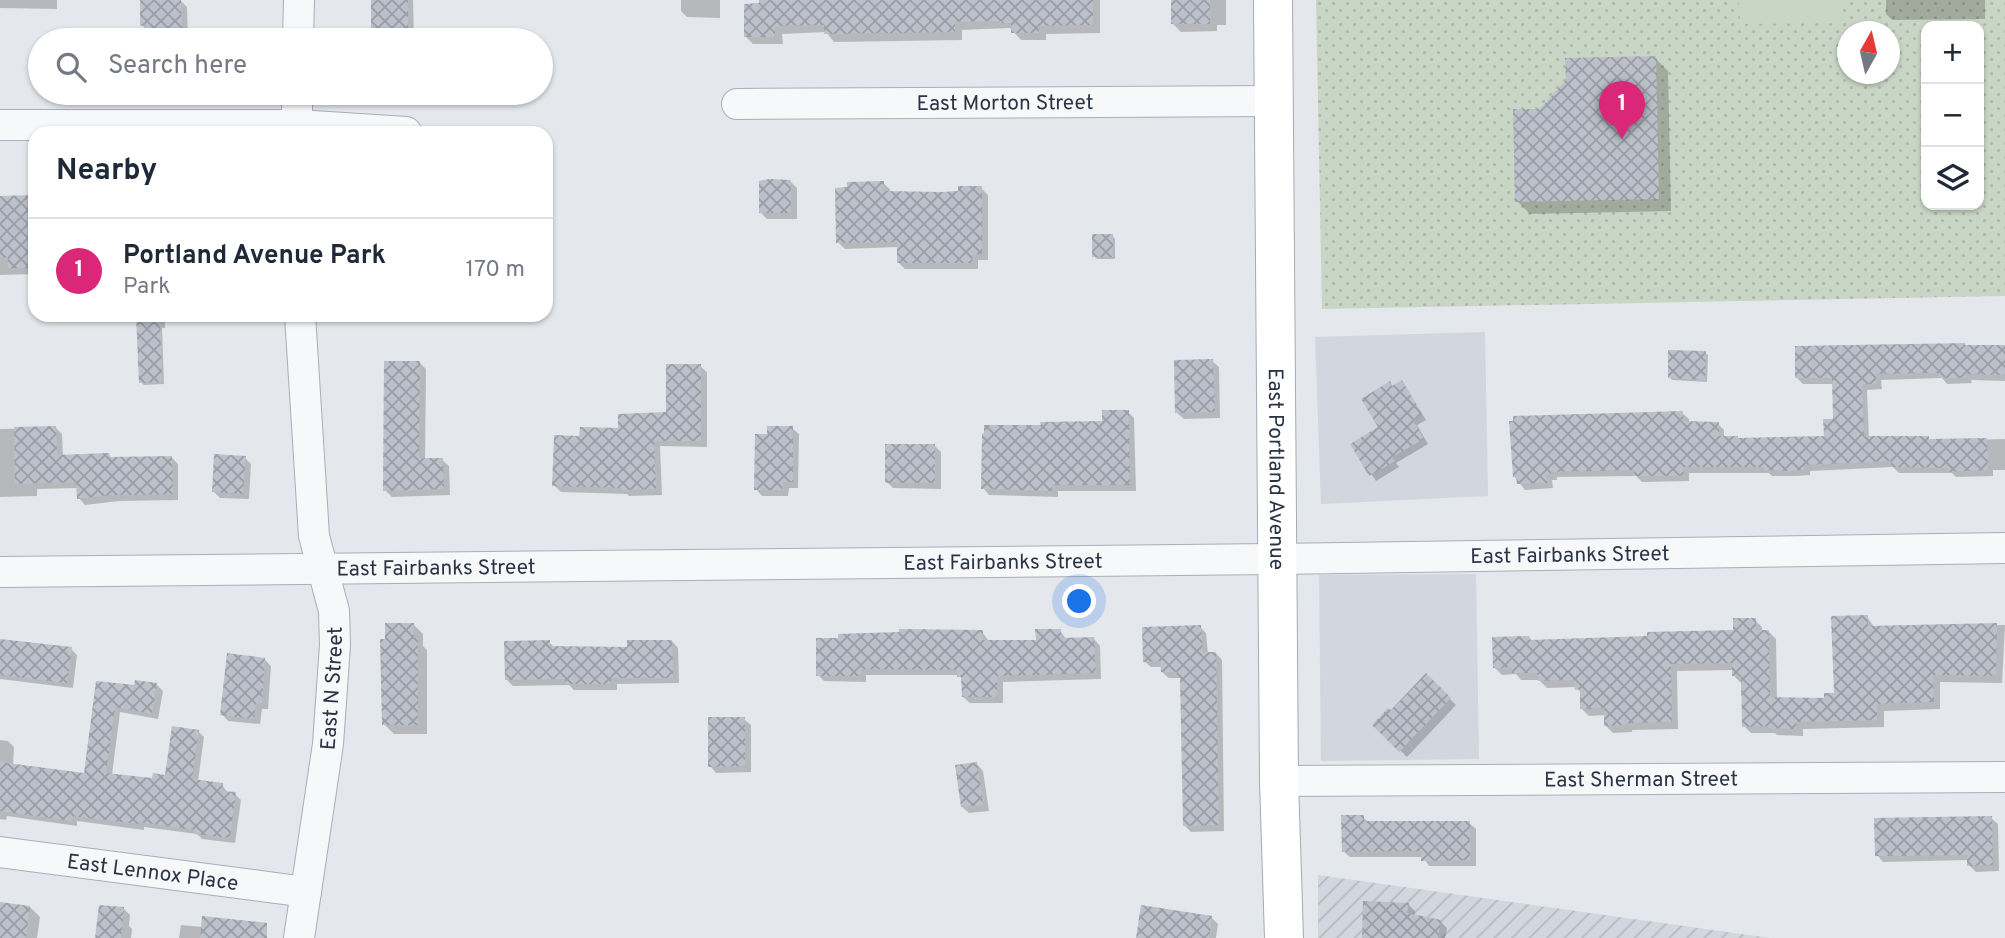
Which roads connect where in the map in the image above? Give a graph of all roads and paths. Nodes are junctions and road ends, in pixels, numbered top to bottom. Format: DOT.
graph roads {
  1 [pos="299,0"];
  2 [pos="1273,0"];
  3 [pos="298,28"];
  4 [pos="1274,101"];
  5 [pos="737,103"];
  6 [pos="297,105"];
  7 [pos="0,125"];
  8 [pos="74,126"];
  9 [pos="297,126"];
  10 [pos="300,322"];
  11 [pos="2005,548"];
  12 [pos="1277,559"];
  13 [pos="323,568"];
  14 [pos="0,572"];
  15 [pos="2005,776"];
  16 [pos="1279,781"];
  17 [pos="0,852"];
  18 [pos="306,892"];
  19 [pos="299,938"];
  20 [pos="1284,938"];
  1 -- 3 [label="street"];
  2 -- 4 [label="main road, East Portland Avenue"];
  4 -- 5 [label="street, East Morton Street"];
  4 -- 12 [label="main road, East Portland Avenue"];
  6 -- 9 [label="street"];
  7 -- 8 [label="street"];
  10 -- 13 [label="street, East N Street"];
  11 -- 12 [label="street, East Fairbanks Street"];
  12 -- 13 [label="street, East Fairbanks Street"];
  12 -- 16 [label="main road, East Portland Avenue"];
  13 -- 14 [label="street, East Fairbanks Street"];
  13 -- 18 [label="street, East N Street"];
  15 -- 16 [label="street, East Sherman Street"];
  16 -- 20 [label="main road, East Portland Avenue"];
  17 -- 18 [label="street, East Lennox Place"];
  18 -- 19 [label="street, East N Street"];
}
